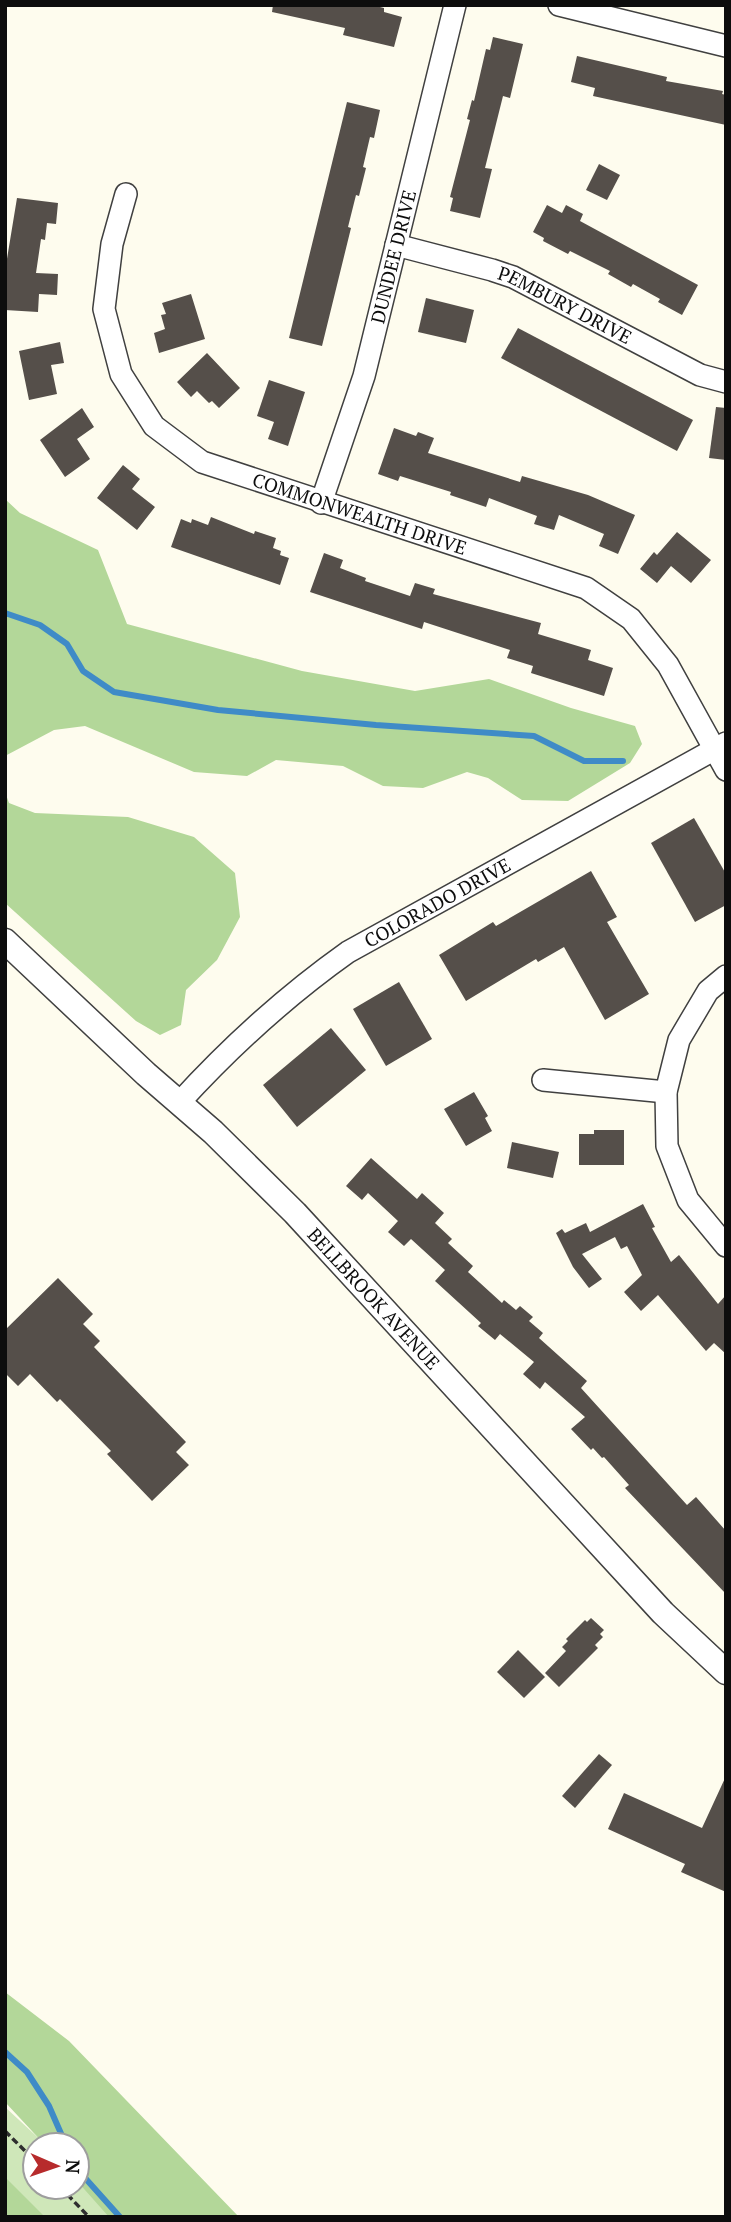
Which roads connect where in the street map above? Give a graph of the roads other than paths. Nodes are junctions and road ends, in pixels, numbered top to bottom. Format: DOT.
graph roads {
  1 [pos="455,5"];
  2 [pos="559,5"];
  3 [pos="726,46"];
  4 [pos="125,194"];
  5 [pos="396,245"];
  6 [pos="726,382"];
  7 [pos="321,503"];
  8 [pos="720,746"];
  9 [pos="726,770"];
  10 [pos="5,941"];
  11 [pos="726,976"];
  12 [pos="543,1080"];
  13 [pos="666,1092"];
  14 [pos="179,1103"];
  15 [pos="726,1246"];
  16 [pos="726,1672"];
  1 -- 5 [label="street, DUNDEE DRIVE"];
  2 -- 3 [label="street"];
  4 -- 7 [label="street, COMMONWEALTH DRIVE"];
  5 -- 6 [label="street, PEMBURY DRIVE"];
  5 -- 7 [label="street, DUNDEE DRIVE"];
  7 -- 8 [label="street, COMMONWEALTH DRIVE"];
  8 -- 9 [label="street, COMMONWEALTH DRIVE"];
  8 -- 14 [label="street, COLORADO DRIVE"];
  10 -- 14 [label="street, BELLBROOK AVENUE"];
  11 -- 13 [label="street"];
  12 -- 13 [label="street"];
  13 -- 15 [label="street"];
  14 -- 16 [label="street, BELLBROOK AVENUE"];
}
